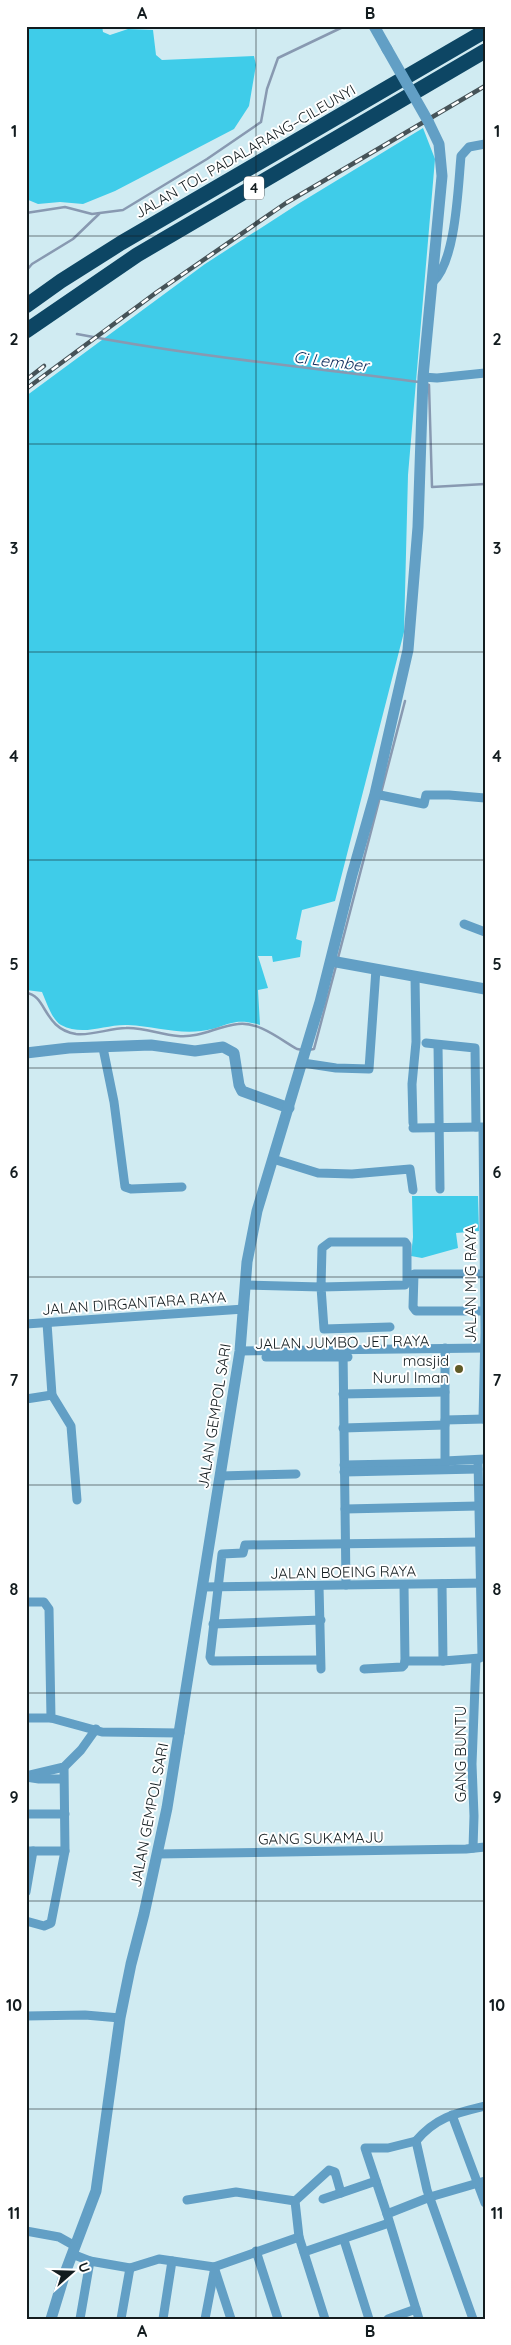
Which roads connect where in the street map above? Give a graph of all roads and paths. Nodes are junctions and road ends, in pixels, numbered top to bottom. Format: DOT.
graph roads {
  1 [pos="374,26"];
  2 [pos="485,31"];
  3 [pos="485,51"];
  4 [pos="485,144"];
  5 [pos="433,282"];
  6 [pos="26,306"];
  7 [pos="26,330"];
  8 [pos="485,373"];
  9 [pos="426,380"];
  10 [pos="379,794"];
  11 [pos="485,798"];
  12 [pos="464,924"];
  13 [pos="485,932"];
  14 [pos="336,962"];
  15 [pos="376,969"];
  16 [pos="415,976"];
  17 [pos="485,988"];
  18 [pos="426,1043"];
  19 [pos="438,1045"];
  20 [pos="103,1048"];
  21 [pos="26,1053"];
  22 [pos="303,1060"];
  23 [pos="480,1088"];
  24 [pos="289,1108"];
  25 [pos="439,1127"];
  26 [pos="481,1127"];
  27 [pos="273,1159"];
  28 [pos="182,1187"];
  29 [pos="440,1189"];
  30 [pos="413,1190"];
  31 [pos="484,1208"];
  32 [pos="484,1274"];
  33 [pos="246,1285"];
  34 [pos="321,1287"];
  35 [pos="484,1295"];
  36 [pos="244,1309"];
  37 [pos="484,1311"];
  38 [pos="47,1322"];
  39 [pos="26,1324"];
  40 [pos="390,1327"];
  41 [pos="484,1348"];
  42 [pos="445,1351"];
  43 [pos="240,1354"];
  44 [pos="343,1354"];
  45 [pos="445,1392"];
  46 [pos="344,1394"];
  47 [pos="52,1395"];
  48 [pos="26,1399"];
  49 [pos="484,1419"];
  50 [pos="445,1422"];
  51 [pos="343,1428"];
  52 [pos="480,1462"];
  53 [pos="445,1464"];
  54 [pos="344,1468"];
  55 [pos="296,1474"];
  56 [pos="220,1476"];
  57 [pos="77,1500"];
  58 [pos="478,1506"];
  59 [pos="345,1509"];
  60 [pos="480,1542"];
  61 [pos="345,1543"];
  62 [pos="482,1583"];
  63 [pos="404,1584"];
  64 [pos="442,1584"];
  65 [pos="346,1585"];
  66 [pos="319,1586"];
  67 [pos="210,1587"];
  68 [pos="26,1602"];
  69 [pos="321,1620"];
  70 [pos="213,1624"];
  71 [pos="481,1657"];
  72 [pos="405,1661"];
  73 [pos="443,1661"];
  74 [pos="364,1669"];
  75 [pos="26,1718"];
  76 [pos="51,1718"];
  77 [pos="96,1729"];
  78 [pos="181,1730"];
  79 [pos="64,1767"];
  80 [pos="26,1776"];
  81 [pos="63,1779"];
  82 [pos="26,1814"];
  83 [pos="65,1814"];
  84 [pos="485,1847"];
  85 [pos="473,1848"];
  86 [pos="30,1851"];
  87 [pos="65,1851"];
  88 [pos="157,1854"];
  89 [pos="26,1892"];
  90 [pos="26,1921"];
  91 [pos="26,2016"];
  92 [pos="120,2018"];
  93 [pos="485,2106"];
  94 [pos="452,2115"];
  95 [pos="416,2141"];
  96 [pos="376,2181"];
  97 [pos="481,2182"];
  98 [pos="341,2193"];
  99 [pos="430,2197"];
  100 [pos="322,2199"];
  101 [pos="187,2200"];
  102 [pos="295,2201"];
  103 [pos="485,2204"];
  104 [pos="388,2218"];
  105 [pos="26,2231"];
  106 [pos="299,2237"];
  107 [pos="344,2240"];
  108 [pos="74,2250"];
  109 [pos="256,2252"];
  110 [pos="304,2252"];
  111 [pos="90,2261"];
  112 [pos="172,2261"];
  113 [pos="130,2268"];
  114 [pos="214,2270"];
  115 [pos="416,2309"];
  116 [pos="52,2319"];
  117 [pos="80,2319"];
  118 [pos="121,2319"];
  119 [pos="163,2319"];
  120 [pos="205,2319"];
  121 [pos="231,2319"];
  122 [pos="278,2319"];
  123 [pos="325,2319"];
  124 [pos="369,2319"];
  125 [pos="388,2319"];
  126 [pos="419,2319"];
  127 [pos="473,2319"];
  1 -- 5 [label="street, JALAN GEMPOL SARI, bridge"];
  2 -- 6 [label="highway, JALAN TOL PADALARANG–CILEUNYI / 4"];
  3 -- 7 [label="highway, 4"];
  4 -- 5 [label="street"];
  5 -- 9 [label="street, JALAN GEMPOL SARI"];
  8 -- 9 [label="street"];
  9 -- 10 [label="street, JALAN GEMPOL SARI"];
  10 -- 11 [label="street"];
  10 -- 14 [label="street, JALAN GEMPOL SARI"];
  12 -- 13 [label="street"];
  14 -- 15 [label="street"];
  14 -- 22 [label="street, JALAN GEMPOL SARI"];
  15 -- 16 [label="street"];
  15 -- 22 [label="street"];
  16 -- 17 [label="street"];
  16 -- 25 [label="street"];
  18 -- 19 [label="street"];
  19 -- 23 [label="street, JALAN MIG RAYA"];
  19 -- 25 [label="street"];
  20 -- 21 [label="street"];
  20 -- 24 [label="street"];
  20 -- 28 [label="street"];
  22 -- 24 [label="street, JALAN GEMPOL SARI"];
  23 -- 26 [label="street, JALAN MIG RAYA"];
  24 -- 27 [label="street, JALAN GEMPOL SARI"];
  25 -- 26 [label="street"];
  25 -- 29 [label="street"];
  26 -- 31 [label="street, JALAN MIG RAYA"];
  27 -- 30 [label="street"];
  27 -- 33 [label="street, JALAN GEMPOL SARI"];
  31 -- 32 [label="street, JALAN MIG RAYA"];
  32 -- 35 [label="street, JALAN MIG RAYA"];
  32 -- 37 [label="street"];
  33 -- 34 [label="street"];
  33 -- 36 [label="street, JALAN GEMPOL SARI"];
  34 -- 34 [label="street"];
  34 -- 40 [label="street"];
  35 -- 37 [label="street, JALAN MIG RAYA"];
  36 -- 38 [label="street, JALAN DIRGANTARA RAYA"];
  36 -- 43 [label="street, JALAN GEMPOL SARI"];
  37 -- 41 [label="street, JALAN MIG RAYA"];
  38 -- 39 [label="street, JALAN DIRGANTARA RAYA"];
  38 -- 47 [label="street"];
  41 -- 42 [label="street, JALAN JUMBO JET RAYA"];
  41 -- 49 [label="street, JALAN MIG RAYA"];
  42 -- 44 [label="street, JALAN JUMBO JET RAYA"];
  42 -- 45 [label="street"];
  43 -- 44 [label="street, JALAN JUMBO JET RAYA"];
  43 -- 56 [label="street, JALAN GEMPOL SARI"];
  44 -- 46 [label="street"];
  45 -- 46 [label="street"];
  45 -- 50 [label="street"];
  46 -- 51 [label="street"];
  47 -- 48 [label="street"];
  47 -- 57 [label="street"];
  49 -- 50 [label="street"];
  50 -- 51 [label="street"];
  50 -- 53 [label="street"];
  51 -- 54 [label="street"];
  52 -- 53 [label="street"];
  52 -- 58 [label="street, GANG BUNTU"];
  53 -- 54 [label="street"];
  54 -- 59 [label="street"];
  55 -- 56 [label="street"];
  56 -- 67 [label="street, JALAN GEMPOL SARI"];
  58 -- 59 [label="street"];
  58 -- 60 [label="street, GANG BUNTU"];
  59 -- 61 [label="street"];
  60 -- 61 [label="street"];
  60 -- 62 [label="street, GANG BUNTU"];
  61 -- 65 [label="street"];
  61 -- 67 [label="street"];
  62 -- 64 [label="street, JALAN BOEING RAYA"];
  62 -- 71 [label="street, GANG BUNTU"];
  63 -- 64 [label="street, JALAN BOEING RAYA"];
  63 -- 65 [label="street, JALAN BOEING RAYA"];
  63 -- 72 [label="street"];
  64 -- 73 [label="street"];
  65 -- 66 [label="street, JALAN BOEING RAYA"];
  66 -- 67 [label="street, JALAN BOEING RAYA"];
  66 -- 69 [label="street"];
  67 -- 70 [label="street"];
  67 -- 78 [label="street, JALAN GEMPOL SARI"];
  68 -- 76 [label="street"];
  69 -- 70 [label="street"];
  69 -- 70 [label="street"];
  71 -- 73 [label="street"];
  71 -- 85 [label="street, GANG BUNTU"];
  72 -- 73 [label="street"];
  72 -- 74 [label="street"];
  75 -- 76 [label="street"];
  76 -- 77 [label="street"];
  77 -- 78 [label="street"];
  77 -- 79 [label="street"];
  78 -- 88 [label="street, JALAN GEMPOL SARI"];
  79 -- 80 [label="street"];
  79 -- 81 [label="street"];
  80 -- 81 [label="street"];
  81 -- 83 [label="street"];
  82 -- 83 [label="street"];
  83 -- 87 [label="street"];
  84 -- 85 [label="street, GANG SUKAMAJU"];
  85 -- 88 [label="street, GANG SUKAMAJU"];
  86 -- 87 [label="street"];
  86 -- 89 [label="street"];
  87 -- 90 [label="street"];
  88 -- 92 [label="street, JALAN GEMPOL SARI"];
  91 -- 92 [label="street"];
  92 -- 108 [label="street, JALAN GEMPOL SARI"];
  93 -- 94 [label="street"];
  94 -- 95 [label="street"];
  94 -- 97 [label="street"];
  95 -- 96 [label="street"];
  95 -- 99 [label="street"];
  96 -- 98 [label="street"];
  96 -- 104 [label="street"];
  97 -- 99 [label="street"];
  97 -- 103 [label="street"];
  98 -- 100 [label="street"];
  98 -- 102 [label="street"];
  99 -- 104 [label="street"];
  99 -- 127 [label="street"];
  101 -- 102 [label="street"];
  102 -- 106 [label="street"];
  104 -- 107 [label="street"];
  104 -- 115 [label="street"];
  105 -- 108 [label="street"];
  106 -- 109 [label="street"];
  106 -- 110 [label="street"];
  107 -- 110 [label="street"];
  107 -- 124 [label="street"];
  108 -- 111 [label="street"];
  108 -- 116 [label="street, JALAN GEMPOL SARI"];
  109 -- 114 [label="street"];
  109 -- 122 [label="street"];
  110 -- 123 [label="street"];
  111 -- 113 [label="street"];
  111 -- 117 [label="street"];
  112 -- 113 [label="street"];
  112 -- 114 [label="street"];
  112 -- 119 [label="street"];
  113 -- 118 [label="street"];
  114 -- 120 [label="street"];
  114 -- 121 [label="street"];
  115 -- 125 [label="street"];
  115 -- 126 [label="street"];
}
